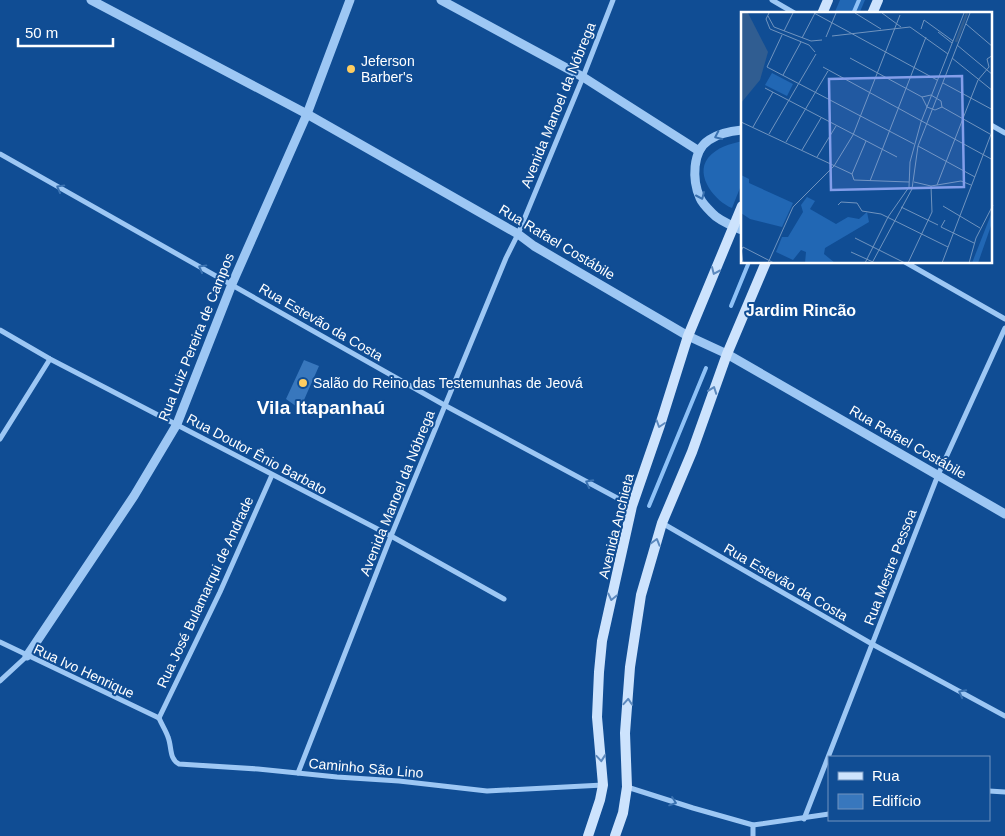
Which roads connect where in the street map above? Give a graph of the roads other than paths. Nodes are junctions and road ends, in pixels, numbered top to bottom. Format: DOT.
graph roads {
  1 [pos="91,0"];
  2 [pos="350,0"];
  3 [pos="441,0"];
  4 [pos="613,0"];
  5 [pos="772,0"];
  6 [pos="828,0"];
  7 [pos="878,0"];
  8 [pos="793,12"];
  9 [pos="823,12"];
  10 [pos="873,12"];
  11 [pos="583,77"];
  12 [pos="307,114"];
  13 [pos="992,126"];
  14 [pos="741,130"];
  15 [pos="1005,133"];
  16 [pos="699,151"];
  17 [pos="0,154"];
  18 [pos="741,213"];
  19 [pos="739,228"];
  20 [pos="518,234"];
  21 [pos="765,264"];
  22 [pos="909,264"];
  23 [pos="232,284"];
  24 [pos="1005,319"];
  25 [pos="1005,328"];
  26 [pos="0,330"];
  27 [pos="688,336"];
  28 [pos="727,354"];
  29 [pos="50,359"];
  30 [pos="446,406"];
  31 [pos="177,424"];
  32 [pos="0,439"];
  33 [pos="272,475"];
  34 [pos="938,475"];
  35 [pos="632,506"];
  36 [pos="1005,514"];
  37 [pos="662,523"];
  38 [pos="391,536"];
  39 [pos="504,599"];
  40 [pos="0,642"];
  41 [pos="872,644"];
  42 [pos="27,656"];
  43 [pos="0,681"];
  44 [pos="1005,716"];
  45 [pos="159,718"];
  46 [pos="828,756"];
  47 [pos="828,757"];
  48 [pos="298,773"];
  49 [pos="603,786"];
  50 [pos="627,787"];
  51 [pos="990,791"];
  52 [pos="1005,792"];
  53 [pos="828,814"];
  54 [pos="804,819"];
  55 [pos="753,825"];
  56 [pos="588,836"];
  57 [pos="615,836"];
  58 [pos="753,836"];
  1 -- 12 [label="street, Rua Rafael Costábile"];
  2 -- 12 [label="street, Rua Luiz Pereira de Campos"];
  3 -- 11 [label="street"];
  4 -- 11 [label="street, Avenida Manoel da Nóbrega"];
  5 -- 8 [label="street"];
  6 -- 9 [label="main road"];
  7 -- 10 [label="main road"];
  11 -- 16 [label="street"];
  11 -- 20 [label="street, Avenida Manoel da Nóbrega"];
  12 -- 20 [label="street, Rua Rafael Costábile"];
  12 -- 23 [label="street, Rua Luiz Pereira de Campos"];
  13 -- 15 [label="street"];
  14 -- 16 [label="street, one-way"];
  16 -- 19 [label="street, one-way"];
  23 -- 17 [label="street, Rua Estevão da Costa, one-way"];
  18 -- 19 [label="main road, Avenida Anchieta"];
  19 -- 27 [label="main road, Avenida Anchieta, one-way"];
  20 -- 27 [label="street, Rua Rafael Costábile"];
  20 -- 30 [label="street, Avenida Manoel da Nóbrega"];
  21 -- 28 [label="main road"];
  22 -- 24 [label="street"];
  23 -- 30 [label="street, Rua Estevão da Costa"];
  23 -- 31 [label="street, Rua Luiz Pereira de Campos"];
  25 -- 34 [label="street, Rua Mestre Pessoa"];
  26 -- 29 [label="street, Rua Doutor Ênio Barbato"];
  27 -- 28 [label="street, Rua Rafael Costábile"];
  27 -- 35 [label="main road, Avenida Anchieta, one-way"];
  28 -- 34 [label="street, Rua Rafael Costábile"];
  37 -- 28 [label="main road, one-way"];
  29 -- 31 [label="street, Rua Doutor Ênio Barbato"];
  29 -- 32 [label="street"];
  35 -- 30 [label="street, Rua Estevão da Costa, one-way"];
  30 -- 38 [label="street, Avenida Manoel da Nóbrega"];
  31 -- 33 [label="street, Rua Doutor Ênio Barbato"];
  31 -- 42 [label="street, Rua Luiz Pereira de Campos"];
  33 -- 38 [label="street, Rua Doutor Ênio Barbato"];
  33 -- 45 [label="street, Rua José Bulamarqui de Andrade"];
  34 -- 36 [label="street, Rua Rafael Costábile"];
  34 -- 41 [label="street, Rua Mestre Pessoa"];
  35 -- 49 [label="main road, Avenida Anchieta, one-way"];
  37 -- 41 [label="street, Rua Estevão da Costa"];
  50 -- 37 [label="main road, one-way"];
  38 -- 39 [label="street, Rua Doutor Ênio Barbato"];
  38 -- 48 [label="street, Avenida Manoel da Nóbrega"];
  40 -- 42 [label="street, Rua Ivo Henrique"];
  44 -- 41 [label="street, Rua Estevão da Costa, one-way"];
  41 -- 46 [label="street, Rua Mestre Pessoa"];
  42 -- 43 [label="street, Rua Luiz Pereira de Campos"];
  42 -- 45 [label="street, Rua Ivo Henrique"];
  45 -- 48 [label="street, Caminho São Lino"];
  47 -- 54 [label="street, Rua Mestre Pessoa"];
  48 -- 49 [label="street, Caminho São Lino"];
  49 -- 56 [label="main road, Avenida Anchieta"];
  50 -- 55 [label="street, one-way"];
  50 -- 57 [label="main road"];
  51 -- 52 [label="street"];
  53 -- 54 [label="street"];
  54 -- 55 [label="street"];
  55 -- 58 [label="street"];
}
